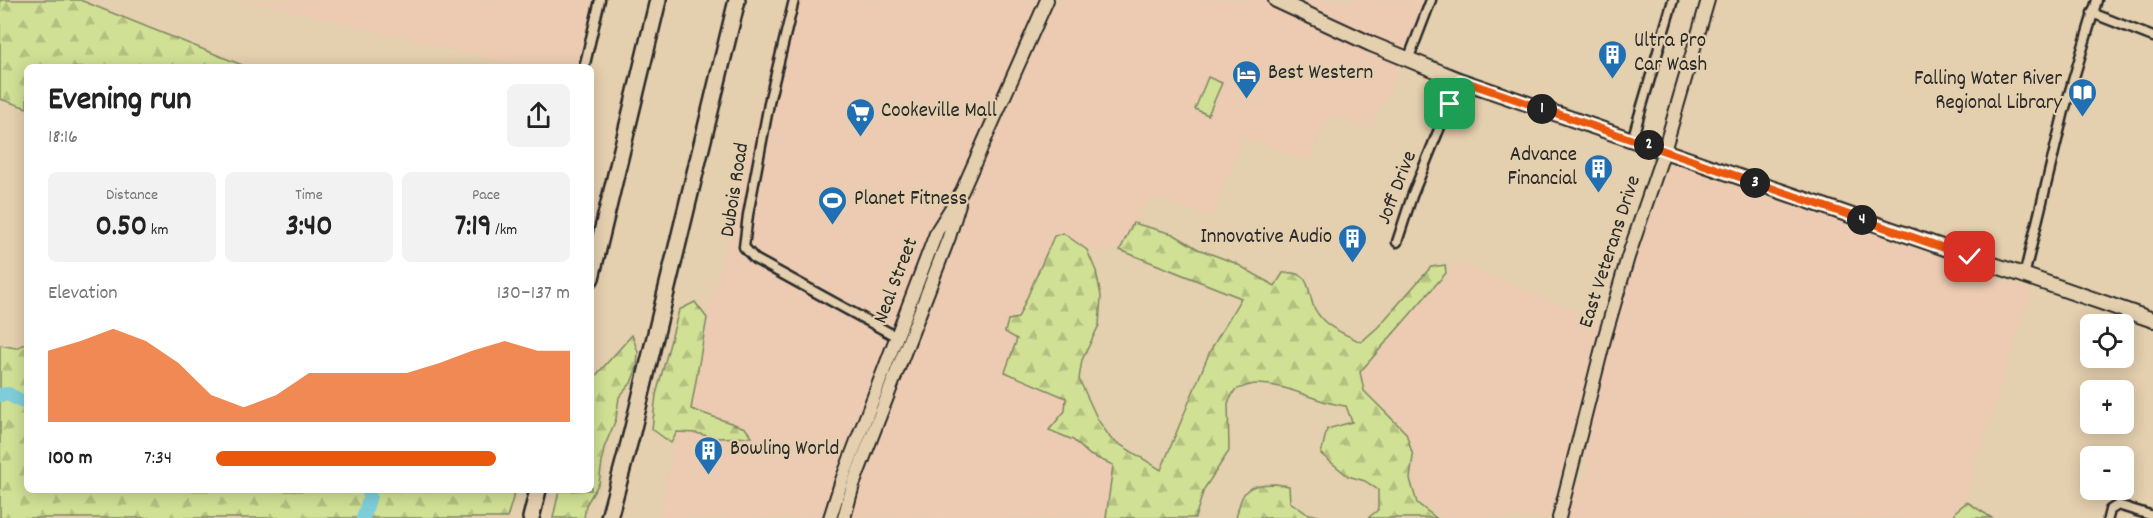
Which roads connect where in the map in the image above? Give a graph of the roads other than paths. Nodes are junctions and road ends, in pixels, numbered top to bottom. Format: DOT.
graph roads {
  1 [pos="600,0"];
  2 [pos="657,0"];
  3 [pos="737,0"];
  4 [pos="745,0"];
  5 [pos="794,0"];
  6 [pos="1047,0"];
  7 [pos="1276,0"];
  8 [pos="1431,0"];
  9 [pos="1673,0"];
  10 [pos="1708,0"];
  11 [pos="2097,0"];
  12 [pos="2092,13"];
  13 [pos="2153,38"];
  14 [pos="1408,60"];
  15 [pos="585,64"];
  16 [pos="722,64"];
  17 [pos="1460,80"];
  18 [pos="1632,140"];
  19 [pos="1664,151"];
  20 [pos="962,191"];
  21 [pos="1396,242"];
  22 [pos="594,265"];
  23 [pos="2024,276"];
  24 [pos="2153,320"];
  25 [pos="897,337"];
  26 [pos="537,493"];
  27 [pos="2153,516"];
  28 [pos="531,518"];
  29 [pos="609,518"];
  30 [pos="830,518"];
  31 [pos="844,518"];
  32 [pos="1559,518"];
  33 [pos="2108,518"];
  1 -- 15 [label="street"];
  2 -- 22 [label="highway"];
  3 -- 16 [label="highway"];
  4 -- 16 [label="highway"];
  5 -- 25 [label="street, Dubois Road"];
  6 -- 20 [label="main road, Neal Street"];
  7 -- 14 [label="main road"];
  8 -- 14 [label="street"];
  9 -- 18 [label="street"];
  10 -- 19 [label="main road, East Veterans Drive"];
  11 -- 12 [label="street"];
  12 -- 13 [label="street"];
  12 -- 23 [label="street"];
  14 -- 17 [label="main road"];
  16 -- 29 [label="highway"];
  17 -- 18 [label="main road"];
  17 -- 21 [label="street, Joff Drive"];
  18 -- 19 [label="main road"];
  19 -- 23 [label="main road"];
  19 -- 32 [label="main road, East Veterans Drive"];
  20 -- 25 [label="main road, Neal Street"];
  20 -- 31 [label="main road"];
  23 -- 24 [label="main road"];
  25 -- 30 [label="main road, Neal Street"];
  26 -- 28 [label="highway"];
  27 -- 33 [label="street"];
}
